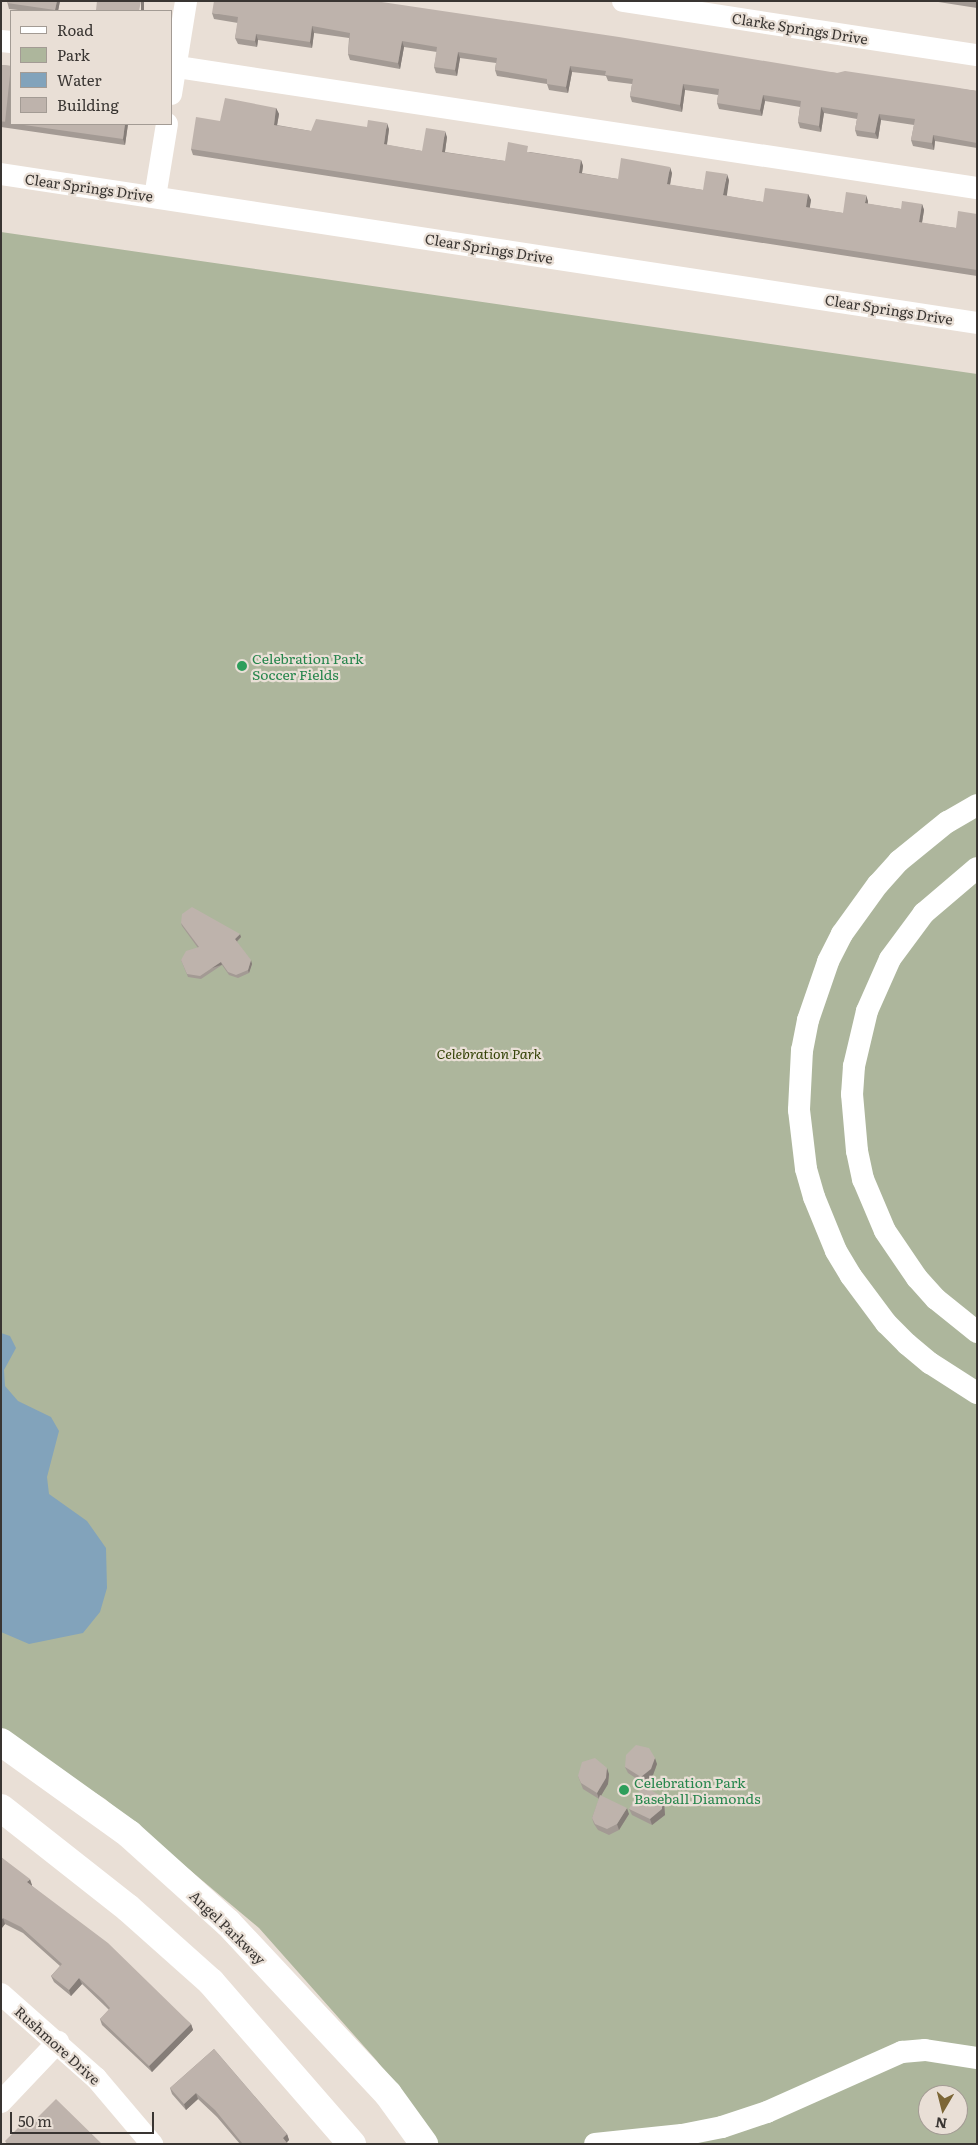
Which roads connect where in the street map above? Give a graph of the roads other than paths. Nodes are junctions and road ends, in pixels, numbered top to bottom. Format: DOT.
graph roads {
  1 [pos="186,1"];
  2 [pos="623,1"];
  3 [pos="977,55"];
  4 [pos="173,67"];
  5 [pos="172,80"];
  6 [pos="167,125"];
  7 [pos="1,174"];
  8 [pos="977,188"];
  9 [pos="155,197"];
  10 [pos="977,323"];
  11 [pos="977,805"];
  12 [pos="977,868"];
  13 [pos="977,1332"];
  14 [pos="977,1392"];
  15 [pos="1,1742"];
  16 [pos="1,1808"];
  17 [pos="1,1994"];
  18 [pos="58,2042"];
  19 [pos="977,2058"];
  20 [pos="1,2102"];
  21 [pos="152,2144"];
  22 [pos="352,2144"];
  23 [pos="424,2144"];
  24 [pos="595,2144"];
  1 -- 4 [label="street"];
  2 -- 3 [label="street, Clarke Springs Drive"];
  4 -- 5 [label="street"];
  4 -- 8 [label="street"];
  6 -- 9 [label="street"];
  7 -- 9 [label="street, Clear Springs Drive"];
  9 -- 10 [label="street, Clear Springs Drive"];
  11 -- 14 [label="street"];
  12 -- 13 [label="street"];
  15 -- 23 [label="main road, Angel Parkway"];
  16 -- 22 [label="main road"];
  17 -- 18 [label="street, Rushmore Drive"];
  18 -- 20 [label="street"];
  18 -- 21 [label="street, Rushmore Drive"];
  19 -- 24 [label="street"];
}
